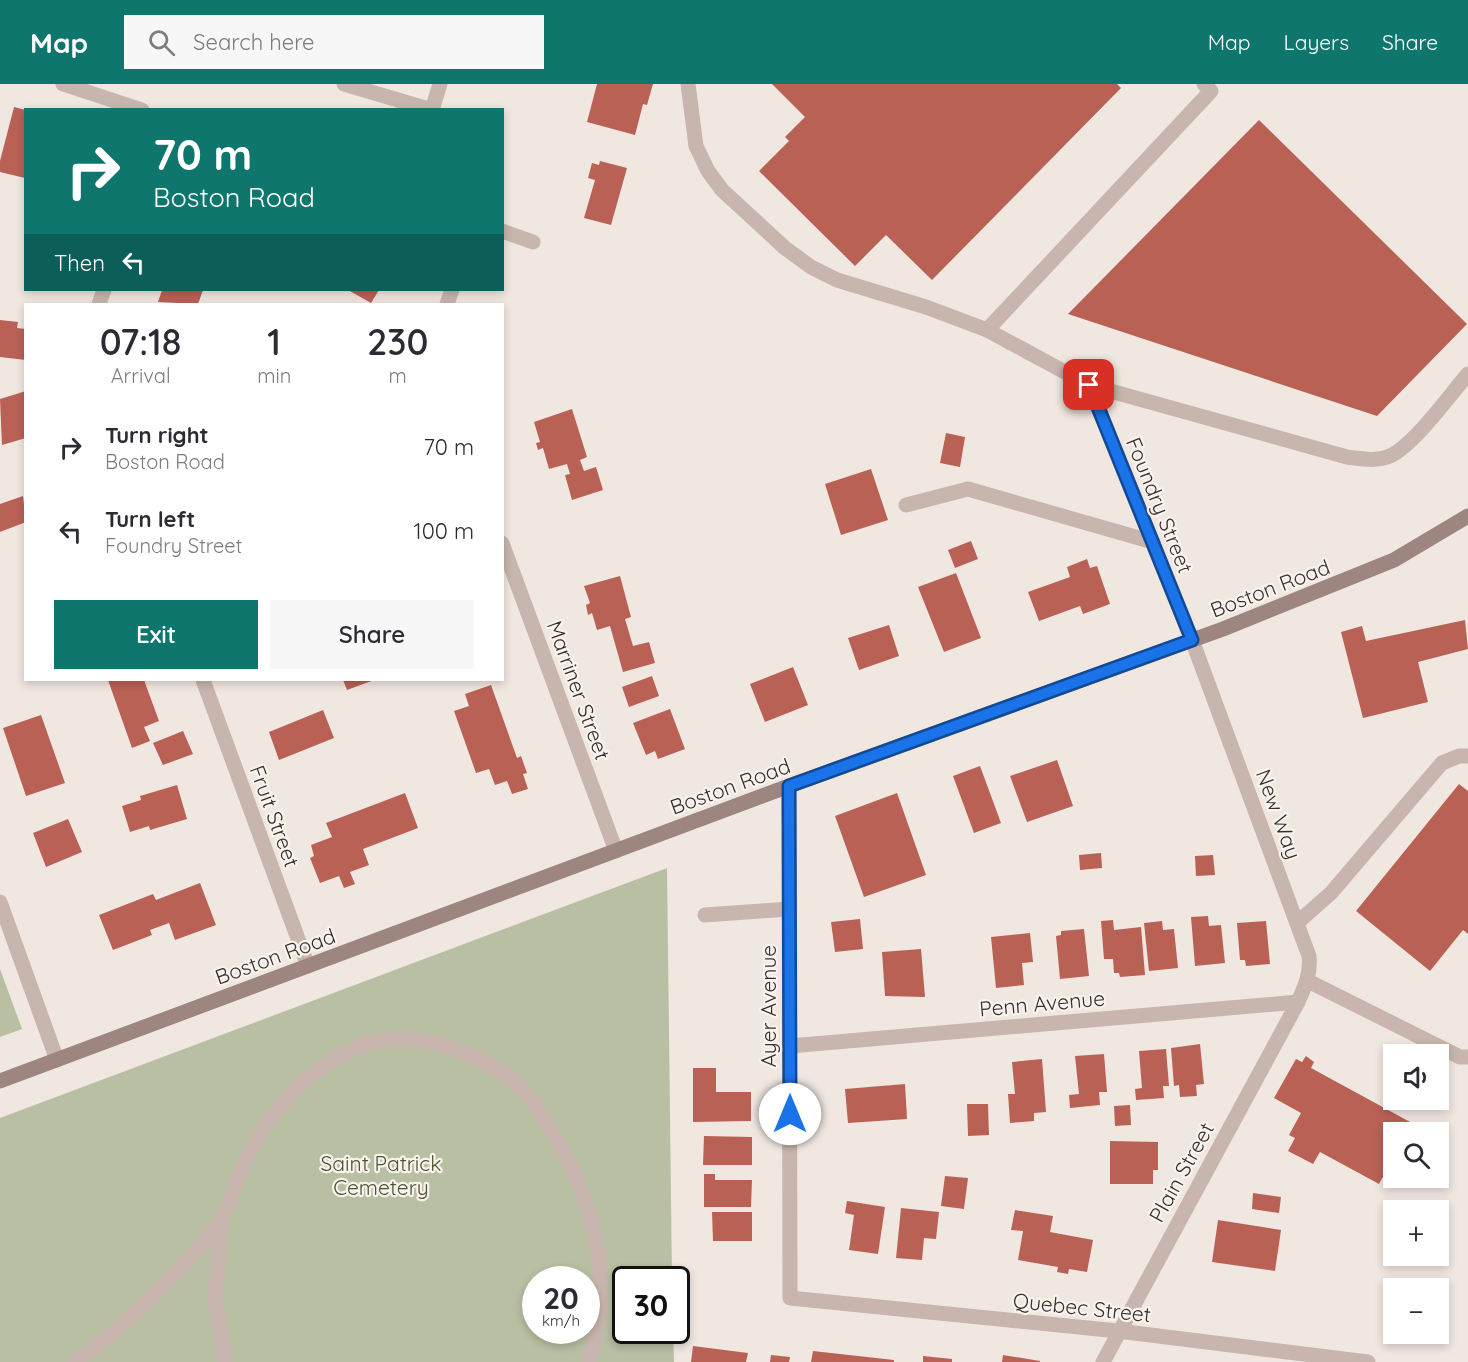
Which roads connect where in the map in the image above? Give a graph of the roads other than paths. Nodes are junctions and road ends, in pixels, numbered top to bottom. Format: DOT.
graph roads {
  1 [pos="63,84"];
  2 [pos="344,84"];
  3 [pos="440,84"];
  4 [pos="688,84"];
  5 [pos="1204,84"];
  6 [pos="135,108"];
  7 [pos="425,108"];
  8 [pos="433,108"];
  9 [pos="504,232"];
  10 [pos="533,242"];
  11 [pos="987,330"];
  12 [pos="1468,374"];
  13 [pos="1089,385"];
  14 [pos="906,505"];
  15 [pos="1468,516"];
  16 [pos="1153,542"];
  17 [pos="504,548"];
  18 [pos="1192,640"];
  19 [pos="203,681"];
  20 [pos="1468,756"];
  21 [pos="789,786"];
  22 [pos="616,851"];
  23 [pos="0,902"];
  24 [pos="789,909"];
  25 [pos="705,915"];
  26 [pos="1297,923"];
  27 [pos="308,966"];
  28 [pos="1308,981"];
  29 [pos="1298,1002"];
  30 [pos="790,1046"];
  31 [pos="1468,1057"];
  32 [pos="57,1060"];
  33 [pos="0,1081"];
  34 [pos="222,1218"];
  35 [pos="790,1298"];
  36 [pos="1118,1331"];
  37 [pos="75,1362"];
  38 [pos="225,1362"];
  39 [pos="589,1362"];
  40 [pos="1102,1362"];
  41 [pos="1368,1362"];
  1 -- 6 [label="street"];
  2 -- 7 [label="street"];
  3 -- 8 [label="street"];
  4 -- 11 [label="street"];
  5 -- 11 [label="street"];
  9 -- 10 [label="street"];
  11 -- 13 [label="street"];
  12 -- 13 [label="street"];
  13 -- 16 [label="street, Foundry Street"];
  14 -- 16 [label="street"];
  15 -- 18 [label="main road, Boston Road"];
  16 -- 18 [label="street, Foundry Street"];
  17 -- 22 [label="street, Marriner Street"];
  18 -- 21 [label="main road, Boston Road"];
  18 -- 26 [label="street, New Way"];
  19 -- 27 [label="street, Fruit Street"];
  20 -- 26 [label="street"];
  21 -- 22 [label="main road, Boston Road"];
  21 -- 24 [label="street, Ayer Avenue"];
  22 -- 27 [label="main road, Boston Road"];
  23 -- 32 [label="street"];
  24 -- 25 [label="street"];
  24 -- 30 [label="street, Ayer Avenue"];
  26 -- 28 [label="street, New Way"];
  27 -- 32 [label="main road, Boston Road"];
  28 -- 29 [label="street, New Way"];
  28 -- 31 [label="street"];
  29 -- 30 [label="street, Penn Avenue"];
  29 -- 36 [label="street, Plain Street"];
  30 -- 35 [label="street, Ayer Avenue"];
  32 -- 33 [label="main road, Boston Road"];
  34 -- 37 [label="street"];
  34 -- 38 [label="street"];
  34 -- 39 [label="street"];
  35 -- 36 [label="street, Quebec Street"];
  36 -- 40 [label="street, Plain Street"];
  36 -- 41 [label="street, Quebec Street"];
}
